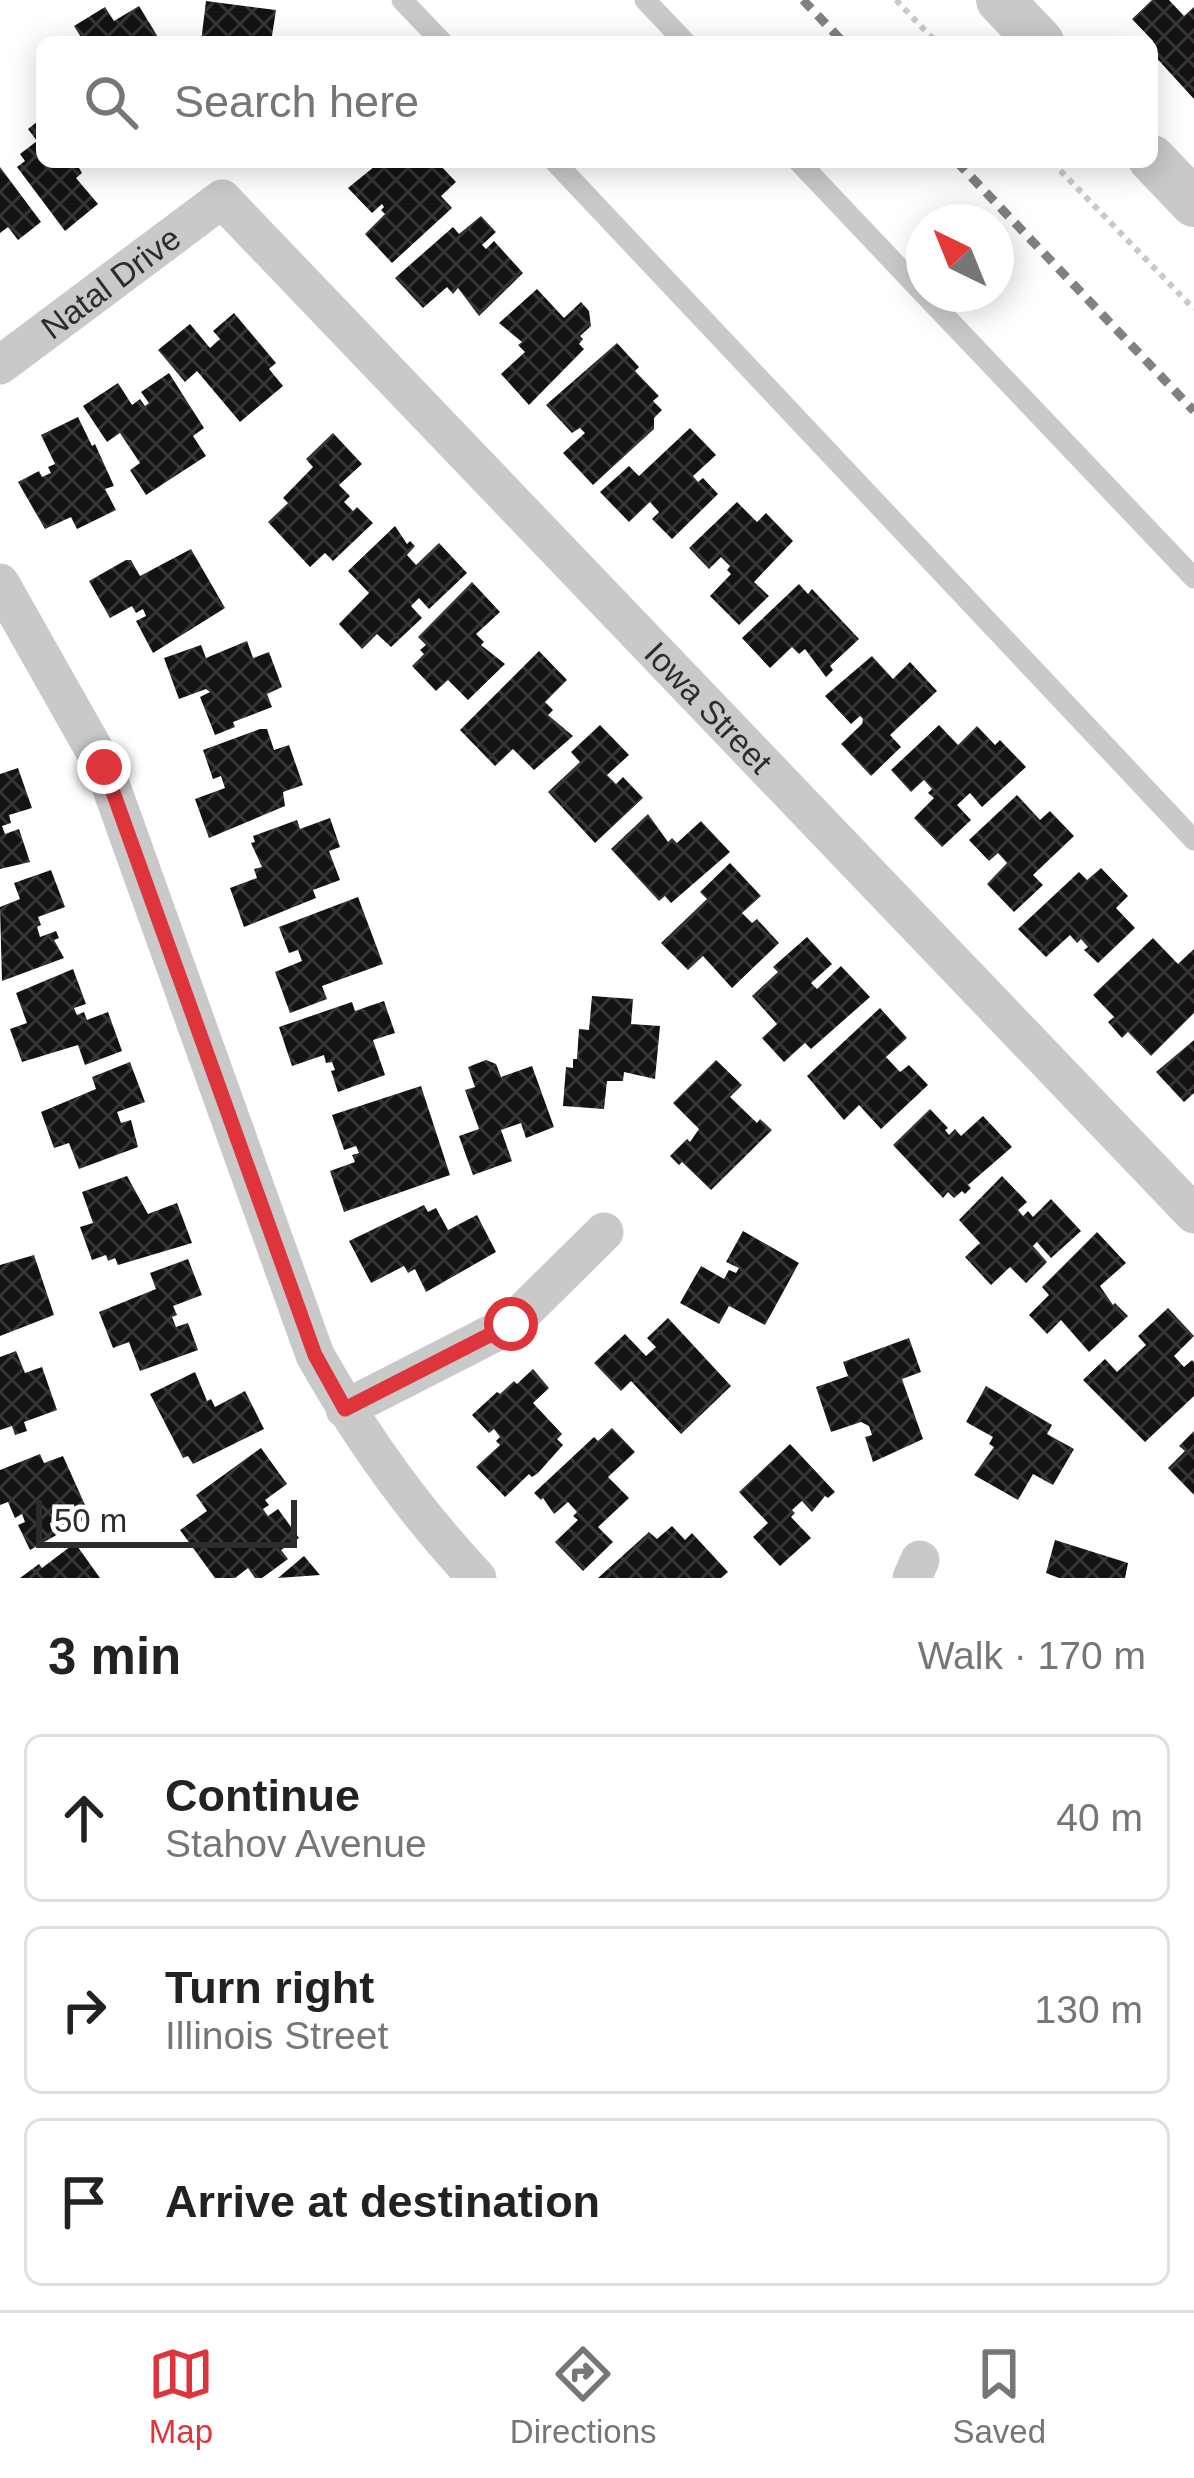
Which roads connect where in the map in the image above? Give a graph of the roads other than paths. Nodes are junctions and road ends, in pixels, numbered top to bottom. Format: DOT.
graph roads {
  1 [pos="402,0"];
  2 [pos="646,0"];
  3 [pos="1000,0"];
  4 [pos="436,36"];
  5 [pos="679,36"];
  6 [pos="1034,36"];
  7 [pos="1158,165"];
  8 [pos="561,168"];
  9 [pos="805,168"];
  10 [pos="222,199"];
  11 [pos="1194,203"];
  12 [pos="906,275"];
  13 [pos="941,312"];
  14 [pos="0,365"];
  15 [pos="1194,578"];
  16 [pos="0,583"];
  17 [pos="1194,840"];
  18 [pos="1194,1214"];
  19 [pos="604,1232"];
  20 [pos="345,1409"];
  21 [pos="477,1578"];
  1 -- 4 [label="lane"];
  2 -- 5 [label="lane"];
  3 -- 6 [label="street"];
  7 -- 11 [label="street"];
  8 -- 17 [label="lane"];
  9 -- 12 [label="lane"];
  10 -- 14 [label="street, Natal Drive"];
  10 -- 18 [label="street, Iowa Street"];
  13 -- 15 [label="lane"];
  16 -- 20 [label="street"];
  19 -- 20 [label="street"];
  20 -- 21 [label="street"];
}
